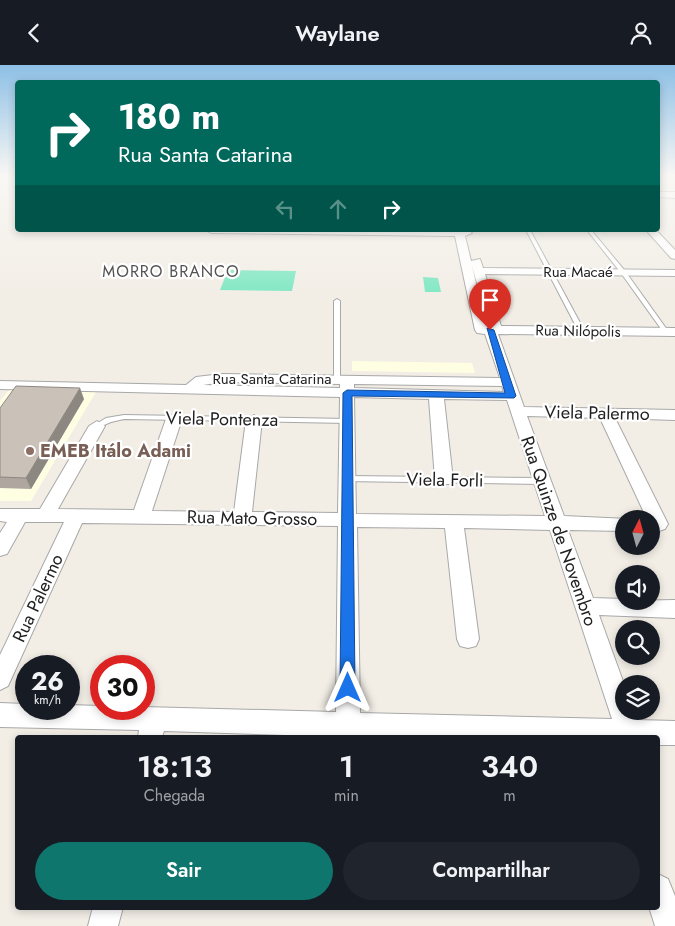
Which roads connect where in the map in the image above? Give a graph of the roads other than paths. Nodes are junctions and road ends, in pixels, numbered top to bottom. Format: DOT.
graph roads {
  1 [pos="462,232"];
  2 [pos="529,232"];
  3 [pos="591,232"];
  4 [pos="653,232"];
  5 [pos="675,256"];
  6 [pos="550,271"];
  7 [pos="623,272"];
  8 [pos="675,273"];
  9 [pos="481,274"];
  10 [pos="468,277"];
  11 [pos="338,301"];
  12 [pos="489,330"];
  13 [pos="582,332"];
  14 [pos="670,332"];
  15 [pos="344,384"];
  16 [pos="0,385"];
  17 [pos="436,393"];
  18 [pos="512,396"];
  19 [pos="605,413"];
  20 [pos="675,415"];
  21 [pos="174,419"];
  22 [pos="254,420"];
  23 [pos="348,421"];
  24 [pos="97,426"];
  25 [pos="347,479"];
  26 [pos="444,480"];
  27 [pos="542,481"];
  28 [pos="0,515"];
  29 [pos="20,515"];
  30 [pos="46,515"];
  31 [pos="76,516"];
  32 [pos="141,517"];
  33 [pos="242,517"];
  34 [pos="346,519"];
  35 [pos="454,523"];
  36 [pos="558,524"];
  37 [pos="615,524"];
  38 [pos="662,525"];
  39 [pos="0,549"];
  40 [pos="585,607"];
  41 [pos="675,609"];
  42 [pos="468,639"];
  43 [pos="0,679"];
  44 [pos="0,715"];
  45 [pos="348,726"];
  46 [pos="152,728"];
  47 [pos="612,733"];
  48 [pos="675,733"];
  49 [pos="660,895"];
  50 [pos="107,910"];
  51 [pos="103,926"];
  52 [pos="670,926"];
  1 -- 9 [label="street, Rua Quinze de Novembro"];
  1 -- 10 [label="street, Rua Quinze de Novembro"];
  2 -- 6 [label="lane"];
  3 -- 7 [label="lane"];
  4 -- 5 [label="street"];
  6 -- 7 [label="street, Rua Macaé"];
  6 -- 9 [label="street, Rua Macaé"];
  6 -- 13 [label="lane"];
  7 -- 8 [label="street, Rua Macaé"];
  7 -- 14 [label="lane"];
  9 -- 10 [label="street, Rua Macaé"];
  9 -- 12 [label="street, Rua Quinze de Novembro"];
  10 -- 12 [label="street, Rua Quinze de Novembro"];
  11 -- 15 [label="lane"];
  12 -- 13 [label="street, Rua Nilópolis"];
  12 -- 18 [label="street, Rua Quinze de Novembro"];
  13 -- 14 [label="street, Rua Nilópolis"];
  15 -- 16 [label="street, Rua Santa Catarina"];
  15 -- 17 [label="street, Rua Santa Catarina"];
  15 -- 18 [label="street, Rua Santa Catarina"];
  15 -- 23 [label="street"];
  17 -- 18 [label="street, Rua Santa Catarina"];
  17 -- 26 [label="street"];
  18 -- 19 [label="street, Viela Palermo"];
  18 -- 27 [label="street, Rua Quinze de Novembro"];
  19 -- 20 [label="street, Viela Palermo"];
  19 -- 38 [label="street"];
  21 -- 22 [label="lane, Viela Pontenza"];
  21 -- 24 [label="lane, Viela Pontenza"];
  21 -- 32 [label="street"];
  22 -- 23 [label="lane, Viela Pontenza"];
  22 -- 33 [label="street"];
  23 -- 25 [label="street"];
  24 -- 30 [label="street"];
  25 -- 26 [label="lane, Viela Forli"];
  25 -- 34 [label="street"];
  26 -- 27 [label="lane, Viela Forli"];
  27 -- 36 [label="street, Rua Quinze de Novembro"];
  28 -- 29 [label="street, Rua Mato Grosso"];
  29 -- 30 [label="street, Rua Mato Grosso"];
  29 -- 39 [label="street"];
  30 -- 31 [label="street, Rua Mato Grosso"];
  31 -- 32 [label="street, Rua Mato Grosso"];
  31 -- 43 [label="street, Rua Palermo"];
  32 -- 33 [label="street, Rua Mato Grosso"];
  33 -- 34 [label="street, Rua Mato Grosso"];
  34 -- 35 [label="street, Rua Mato Grosso"];
  34 -- 45 [label="street"];
  35 -- 36 [label="street, Rua Mato Grosso"];
  35 -- 42 [label="street"];
  36 -- 37 [label="street, Rua Mato Grosso"];
  36 -- 40 [label="street, Rua Quinze de Novembro"];
  40 -- 41 [label="street"];
  40 -- 47 [label="street, Rua Quinze de Novembro"];
  44 -- 46 [label="street"];
  45 -- 46 [label="street"];
  45 -- 47 [label="street"];
  47 -- 48 [label="street"];
  49 -- 52 [label="street"];
  50 -- 51 [label="street"];
}
